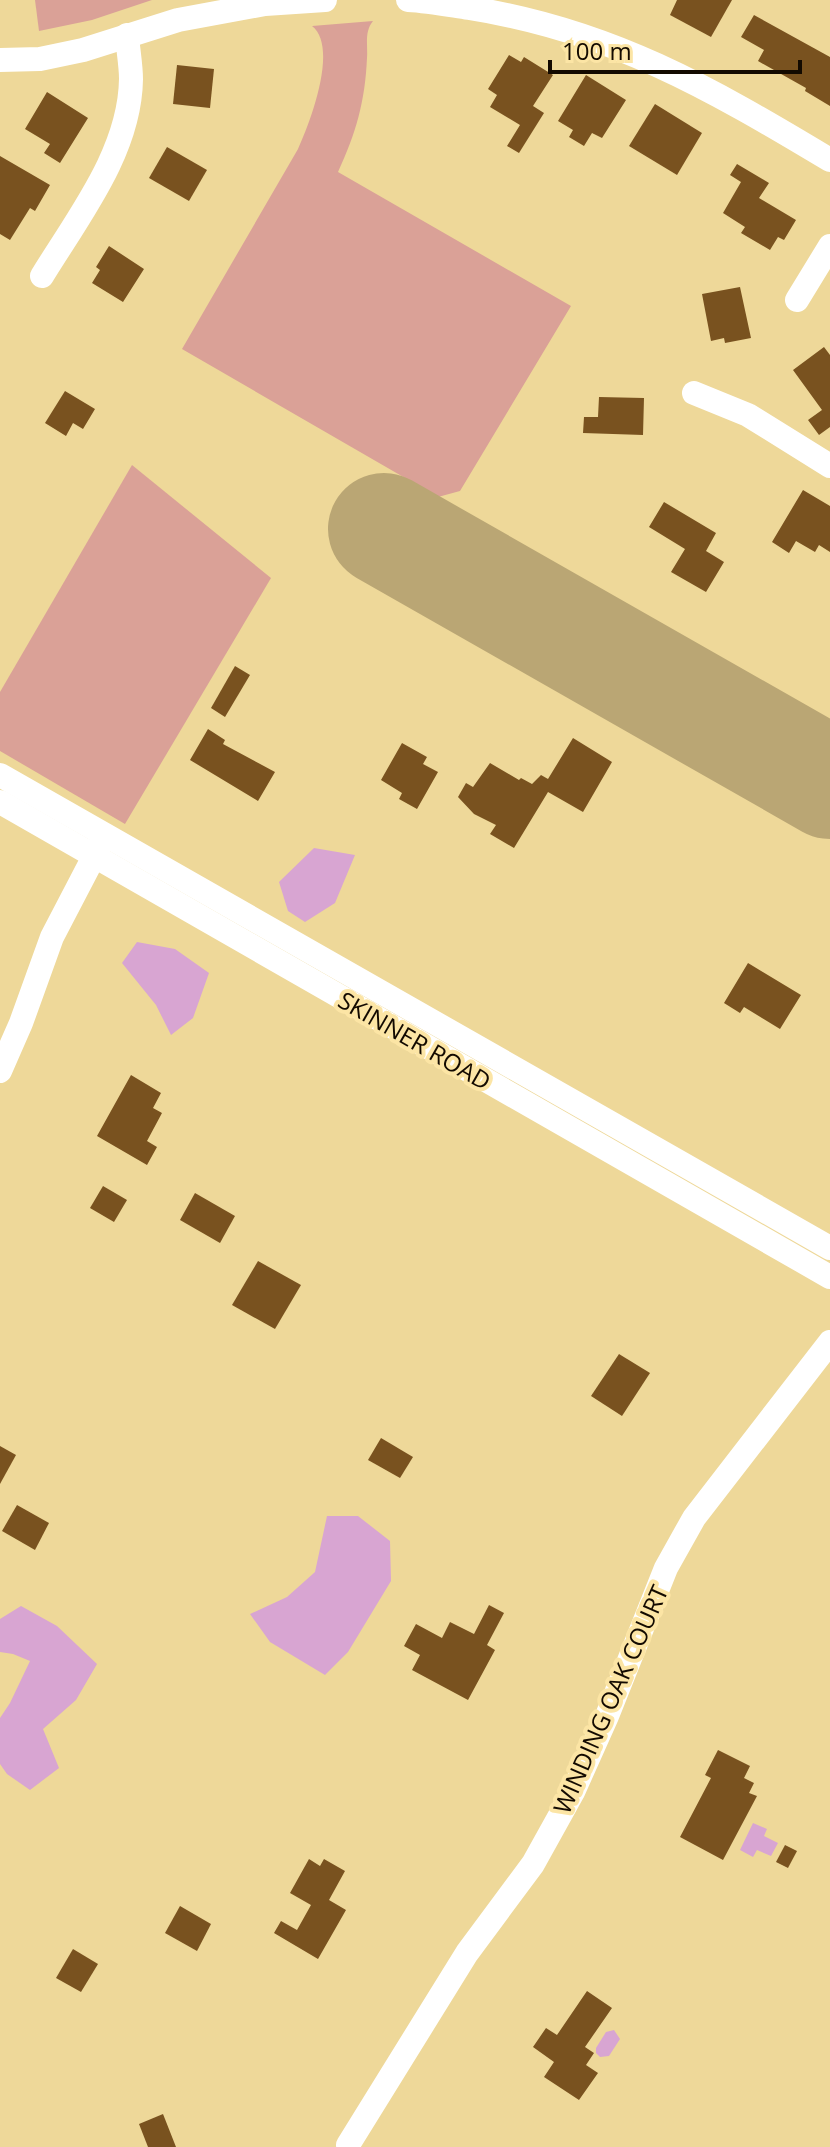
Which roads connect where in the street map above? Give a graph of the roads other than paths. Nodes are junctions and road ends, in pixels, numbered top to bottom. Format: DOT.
graph roads {
  1 [pos="325,0"];
  2 [pos="408,0"];
  3 [pos="127,35"];
  4 [pos="0,60"];
  5 [pos="830,160"];
  6 [pos="830,246"];
  7 [pos="42,276"];
  8 [pos="797,300"];
  9 [pos="694,393"];
  10 [pos="830,466"];
  11 [pos="0,775"];
  12 [pos="0,802"];
  13 [pos="99,845"];
  14 [pos="0,1071"];
  15 [pos="830,1248"];
  16 [pos="830,1277"];
  17 [pos="830,1342"];
  18 [pos="348,2145"];
  1 -- 3 [label="street"];
  2 -- 5 [label="street"];
  3 -- 4 [label="street"];
  3 -- 7 [label="street"];
  6 -- 8 [label="street"];
  9 -- 10 [label="street"];
  11 -- 13 [label="street, SKINNER ROAD"];
  12 -- 13 [label="street, SKINNER ROAD"];
  13 -- 14 [label="street"];
  13 -- 15 [label="street, SKINNER ROAD"];
  13 -- 16 [label="street, SKINNER ROAD"];
  17 -- 18 [label="street, WINDING OAK COURT"];
}
